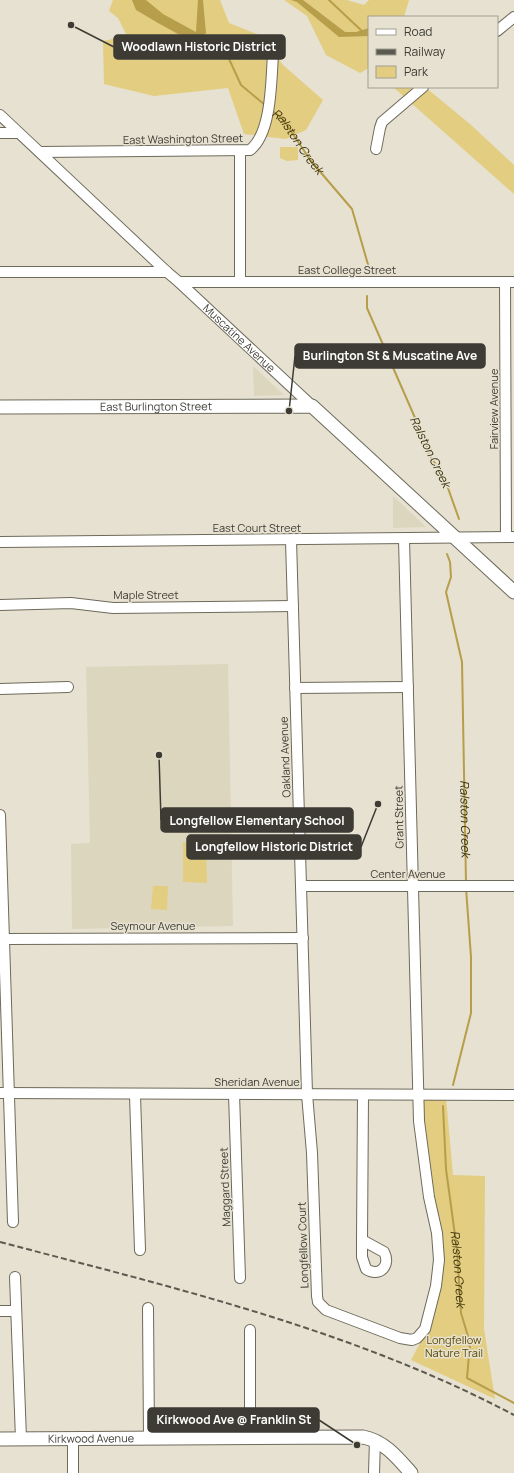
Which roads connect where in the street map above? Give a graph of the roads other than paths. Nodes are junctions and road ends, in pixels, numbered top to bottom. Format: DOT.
graph roads {
  1 [pos="514,17"];
  2 [pos="500,28"];
  3 [pos="273,55"];
  4 [pos="423,88"];
  5 [pos="0,115"];
  6 [pos="0,133"];
  7 [pos="18,133"];
  8 [pos="376,149"];
  9 [pos="240,151"];
  10 [pos="40,152"];
  11 [pos="0,272"];
  12 [pos="167,272"];
  13 [pos="179,282"];
  14 [pos="240,282"];
  15 [pos="510,282"];
  16 [pos="312,406"];
  17 [pos="0,407"];
  18 [pos="510,537"];
  19 [pos="455,538"];
  20 [pos="404,539"];
  21 [pos="291,540"];
  22 [pos="0,542"];
  23 [pos="514,592"];
  24 [pos="0,605"];
  25 [pos="293,606"];
  26 [pos="68,687"];
  27 [pos="408,687"];
  28 [pos="295,688"];
  29 [pos="0,689"];
  30 [pos="0,815"];
  31 [pos="1,865"];
  32 [pos="301,886"];
  33 [pos="413,886"];
  34 [pos="514,886"];
  35 [pos="303,938"];
  36 [pos="4,939"];
  37 [pos="4,1093"];
  38 [pos="135,1094"];
  39 [pos="234,1094"];
  40 [pos="307,1094"];
  41 [pos="363,1095"];
  42 [pos="418,1095"];
  43 [pos="514,1095"];
  44 [pos="13,1222"];
  45 [pos="362,1240"];
  46 [pos="140,1250"];
  47 [pos="15,1277"];
  48 [pos="240,1278"];
  49 [pos="148,1308"];
  50 [pos="0,1311"];
  51 [pos="16,1311"];
  52 [pos="250,1330"];
  53 [pos="149,1438"];
  54 [pos="250,1438"];
  55 [pos="0,1439"];
  56 [pos="21,1439"];
  57 [pos="73,1439"];
  58 [pos="374,1440"];
  59 [pos="73,1473"];
  60 [pos="374,1473"];
  61 [pos="411,1473"];
  1 -- 2 [label="street"];
  3 -- 9 [label="street, East Washington Street"];
  4 -- 8 [label="street"];
  5 -- 7 [label="street, Muscatine Avenue"];
  6 -- 7 [label="street"];
  7 -- 10 [label="street, Muscatine Avenue"];
  9 -- 10 [label="street, East Washington Street"];
  9 -- 14 [label="street"];
  10 -- 12 [label="street, Muscatine Avenue"];
  11 -- 12 [label="street"];
  12 -- 13 [label="street, Muscatine Avenue"];
  13 -- 14 [label="street, East College Street"];
  13 -- 16 [label="street, Muscatine Avenue"];
  14 -- 15 [label="street, East College Street"];
  15 -- 18 [label="street, Fairview Avenue"];
  16 -- 17 [label="main road, East Burlington Street"];
  16 -- 19 [label="main road, Muscatine Avenue"];
  18 -- 19 [label="street, East Court Street"];
  19 -- 20 [label="street, East Court Street"];
  19 -- 23 [label="main road, Muscatine Avenue"];
  20 -- 21 [label="street, East Court Street"];
  20 -- 27 [label="street, Grant Street"];
  21 -- 22 [label="street, East Court Street"];
  21 -- 25 [label="street, Oakland Avenue"];
  24 -- 25 [label="street, Maple Street"];
  25 -- 28 [label="street, Oakland Avenue"];
  26 -- 29 [label="street"];
  27 -- 28 [label="street"];
  27 -- 33 [label="street, Grant Street"];
  28 -- 32 [label="street, Oakland Avenue"];
  30 -- 31 [label="street"];
  31 -- 36 [label="street"];
  32 -- 33 [label="street, Center Avenue"];
  32 -- 35 [label="street, Oakland Avenue"];
  33 -- 34 [label="street, Center Avenue"];
  33 -- 42 [label="street, Grant Street"];
  35 -- 36 [label="street, Seymour Avenue"];
  35 -- 40 [label="street, Oakland Avenue"];
  36 -- 37 [label="street"];
  37 -- 38 [label="street, Sheridan Avenue"];
  37 -- 44 [label="street"];
  38 -- 39 [label="street, Sheridan Avenue"];
  38 -- 46 [label="street"];
  39 -- 40 [label="street, Sheridan Avenue"];
  39 -- 48 [label="street, Maggard Street"];
  40 -- 41 [label="street, Sheridan Avenue"];
  40 -- 42 [label="street, Longfellow Court"];
  41 -- 42 [label="street, Sheridan Avenue"];
  41 -- 45 [label="street"];
  42 -- 43 [label="street, Sheridan Avenue"];
  47 -- 51 [label="street"];
  49 -- 53 [label="street"];
  50 -- 51 [label="street"];
  51 -- 56 [label="street"];
  52 -- 54 [label="street"];
  53 -- 54 [label="main road, Kirkwood Avenue"];
  53 -- 57 [label="main road, Kirkwood Avenue"];
  54 -- 58 [label="main road, Kirkwood Avenue"];
  55 -- 56 [label="main road, Kirkwood Avenue"];
  56 -- 57 [label="main road, Kirkwood Avenue"];
  57 -- 59 [label="street"];
  58 -- 60 [label="street"];
  58 -- 61 [label="main road"];
}
